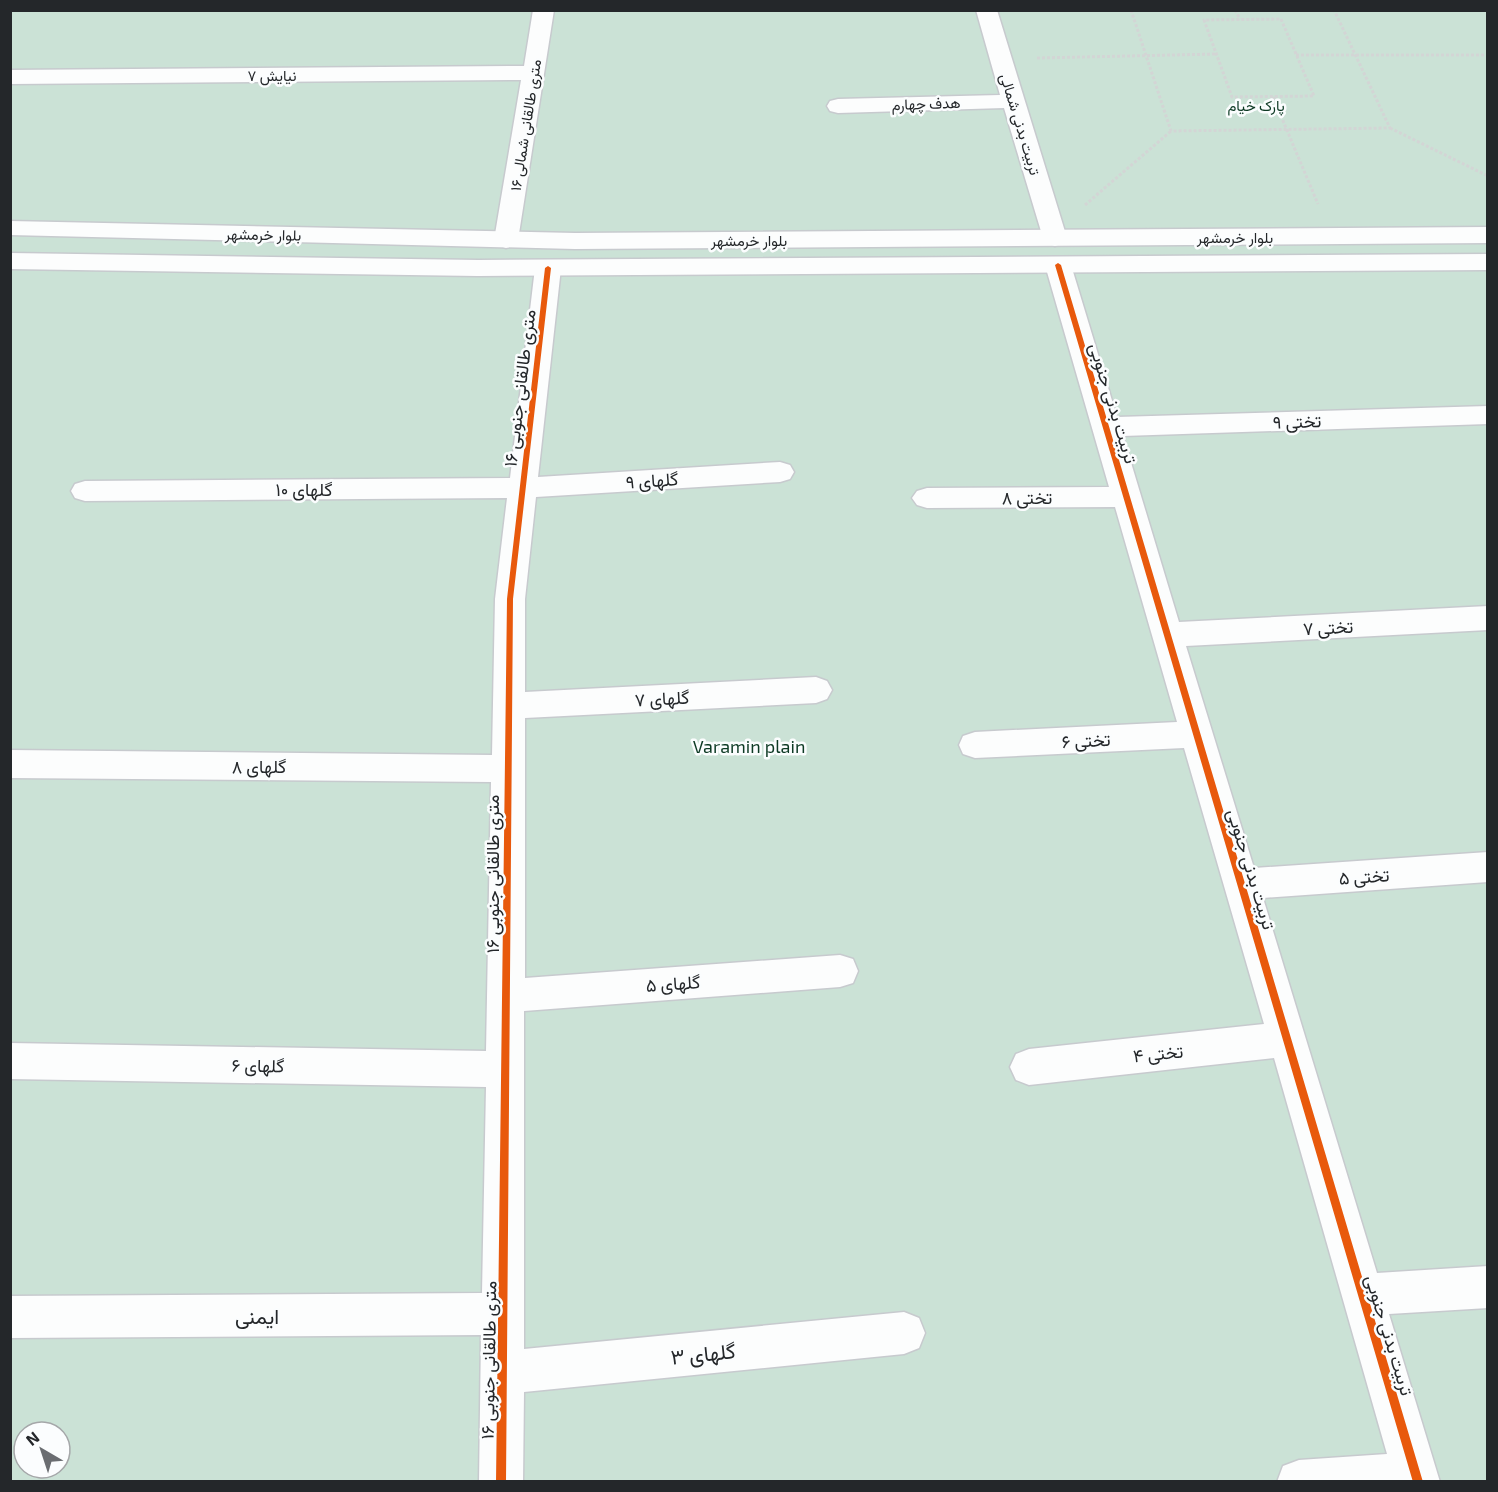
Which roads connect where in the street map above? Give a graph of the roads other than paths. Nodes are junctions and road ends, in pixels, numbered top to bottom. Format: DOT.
graph roads {
  1 [pos="544,10"];
  2 [pos="986,10"];
  3 [pos="534,73"];
  4 [pos="10,77"];
  5 [pos="1014,101"];
  6 [pos="838,106"];
  7 [pos="10,228"];
  8 [pos="1488,235"];
  9 [pos="506,240"];
  10 [pos="1057,251"];
  11 [pos="10,261"];
  12 [pos="1488,262"];
  13 [pos="548,268"];
  14 [pos="1488,415"];
  15 [pos="1106,427"];
  16 [pos="780,472"];
  17 [pos="523,488"];
  18 [pos="85,491"];
  19 [pos="1127,497"];
  20 [pos="927,498"];
  21 [pos="1488,618"];
  22 [pos="1168,635"];
  23 [pos="816,690"];
  24 [pos="509,706"];
  25 [pos="1197,735"];
  26 [pos="975,745"];
  27 [pos="10,764"];
  28 [pos="508,769"];
  29 [pos="1488,867"];
  30 [pos="1241,884"];
  31 [pos="840,971"];
  32 [pos="506,996"];
  33 [pos="1288,1039"];
  34 [pos="10,1061"];
  35 [pos="1029,1067"];
  36 [pos="506,1069"];
  37 [pos="1488,1287"];
  38 [pos="1363,1295"];
  39 [pos="503,1314"];
  40 [pos="10,1317"];
  41 [pos="904,1333"];
  42 [pos="502,1373"];
  43 [pos="1417,1478"];
  44 [pos="501,1482"];
  45 [pos="1299,1482"];
  1 -- 3 [label="street, ۱۶ متری طالقانی شمالی"];
  2 -- 5 [label="street, تربیت بدنی شمالی"];
  3 -- 4 [label="street, نیایش ۷"];
  3 -- 9 [label="street, ۱۶ متری طالقانی شمالی"];
  5 -- 6 [label="street, هدف چهارم"];
  5 -- 10 [label="street, تربیت بدنی شمالی"];
  7 -- 9 [label="street, بلوار خرمشهر"];
  8 -- 10 [label="street, بلوار خرمشهر"];
  9 -- 10 [label="street, بلوار خرمشهر"];
  10 -- 12 [label="street, بلوار خرمشهر"];
  10 -- 13 [label="street, بلوار خرمشهر"];
  10 -- 15 [label="street, تربیت بدنی جنوبی"];
  11 -- 13 [label="street, بلوار خرمشهر"];
  13 -- 17 [label="street, ۱۶ متری طالقانی جنوبی"];
  14 -- 15 [label="street, تختی ۹"];
  15 -- 19 [label="street, تربیت بدنی جنوبی"];
  16 -- 17 [label="street, گلهای ۹"];
  17 -- 18 [label="street, گلهای ۱۰"];
  17 -- 24 [label="street, ۱۶ متری طالقانی جنوبی"];
  19 -- 20 [label="street, تختی ۸"];
  19 -- 22 [label="street, تربیت بدنی جنوبی"];
  21 -- 22 [label="street, تختی ۷"];
  22 -- 25 [label="street, تربیت بدنی جنوبی"];
  23 -- 24 [label="street, گلهای ۷"];
  24 -- 28 [label="street, ۱۶ متری طالقانی جنوبی"];
  25 -- 26 [label="street, تختی ۶"];
  25 -- 30 [label="street, تربیت بدنی جنوبی"];
  27 -- 28 [label="street, گلهای ۸"];
  28 -- 32 [label="street, ۱۶ متری طالقانی جنوبی"];
  29 -- 30 [label="street, تختی ۵"];
  30 -- 33 [label="street, تربیت بدنی جنوبی"];
  31 -- 32 [label="street, گلهای ۵"];
  32 -- 36 [label="street, ۱۶ متری طالقانی جنوبی"];
  33 -- 35 [label="street, تختی ۴"];
  33 -- 38 [label="street, تربیت بدنی جنوبی"];
  34 -- 36 [label="street, گلهای ۶"];
  36 -- 39 [label="street, ۱۶ متری طالقانی جنوبی"];
  37 -- 38 [label="street"];
  38 -- 43 [label="street, تربیت بدنی جنوبی"];
  39 -- 40 [label="street, ایمنی"];
  39 -- 42 [label="street, ۱۶ متری طالقانی جنوبی"];
  41 -- 42 [label="street, گلهای ۳"];
  42 -- 44 [label="street, ۱۶ متری طالقانی جنوبی"];
  43 -- 45 [label="street"];
}
